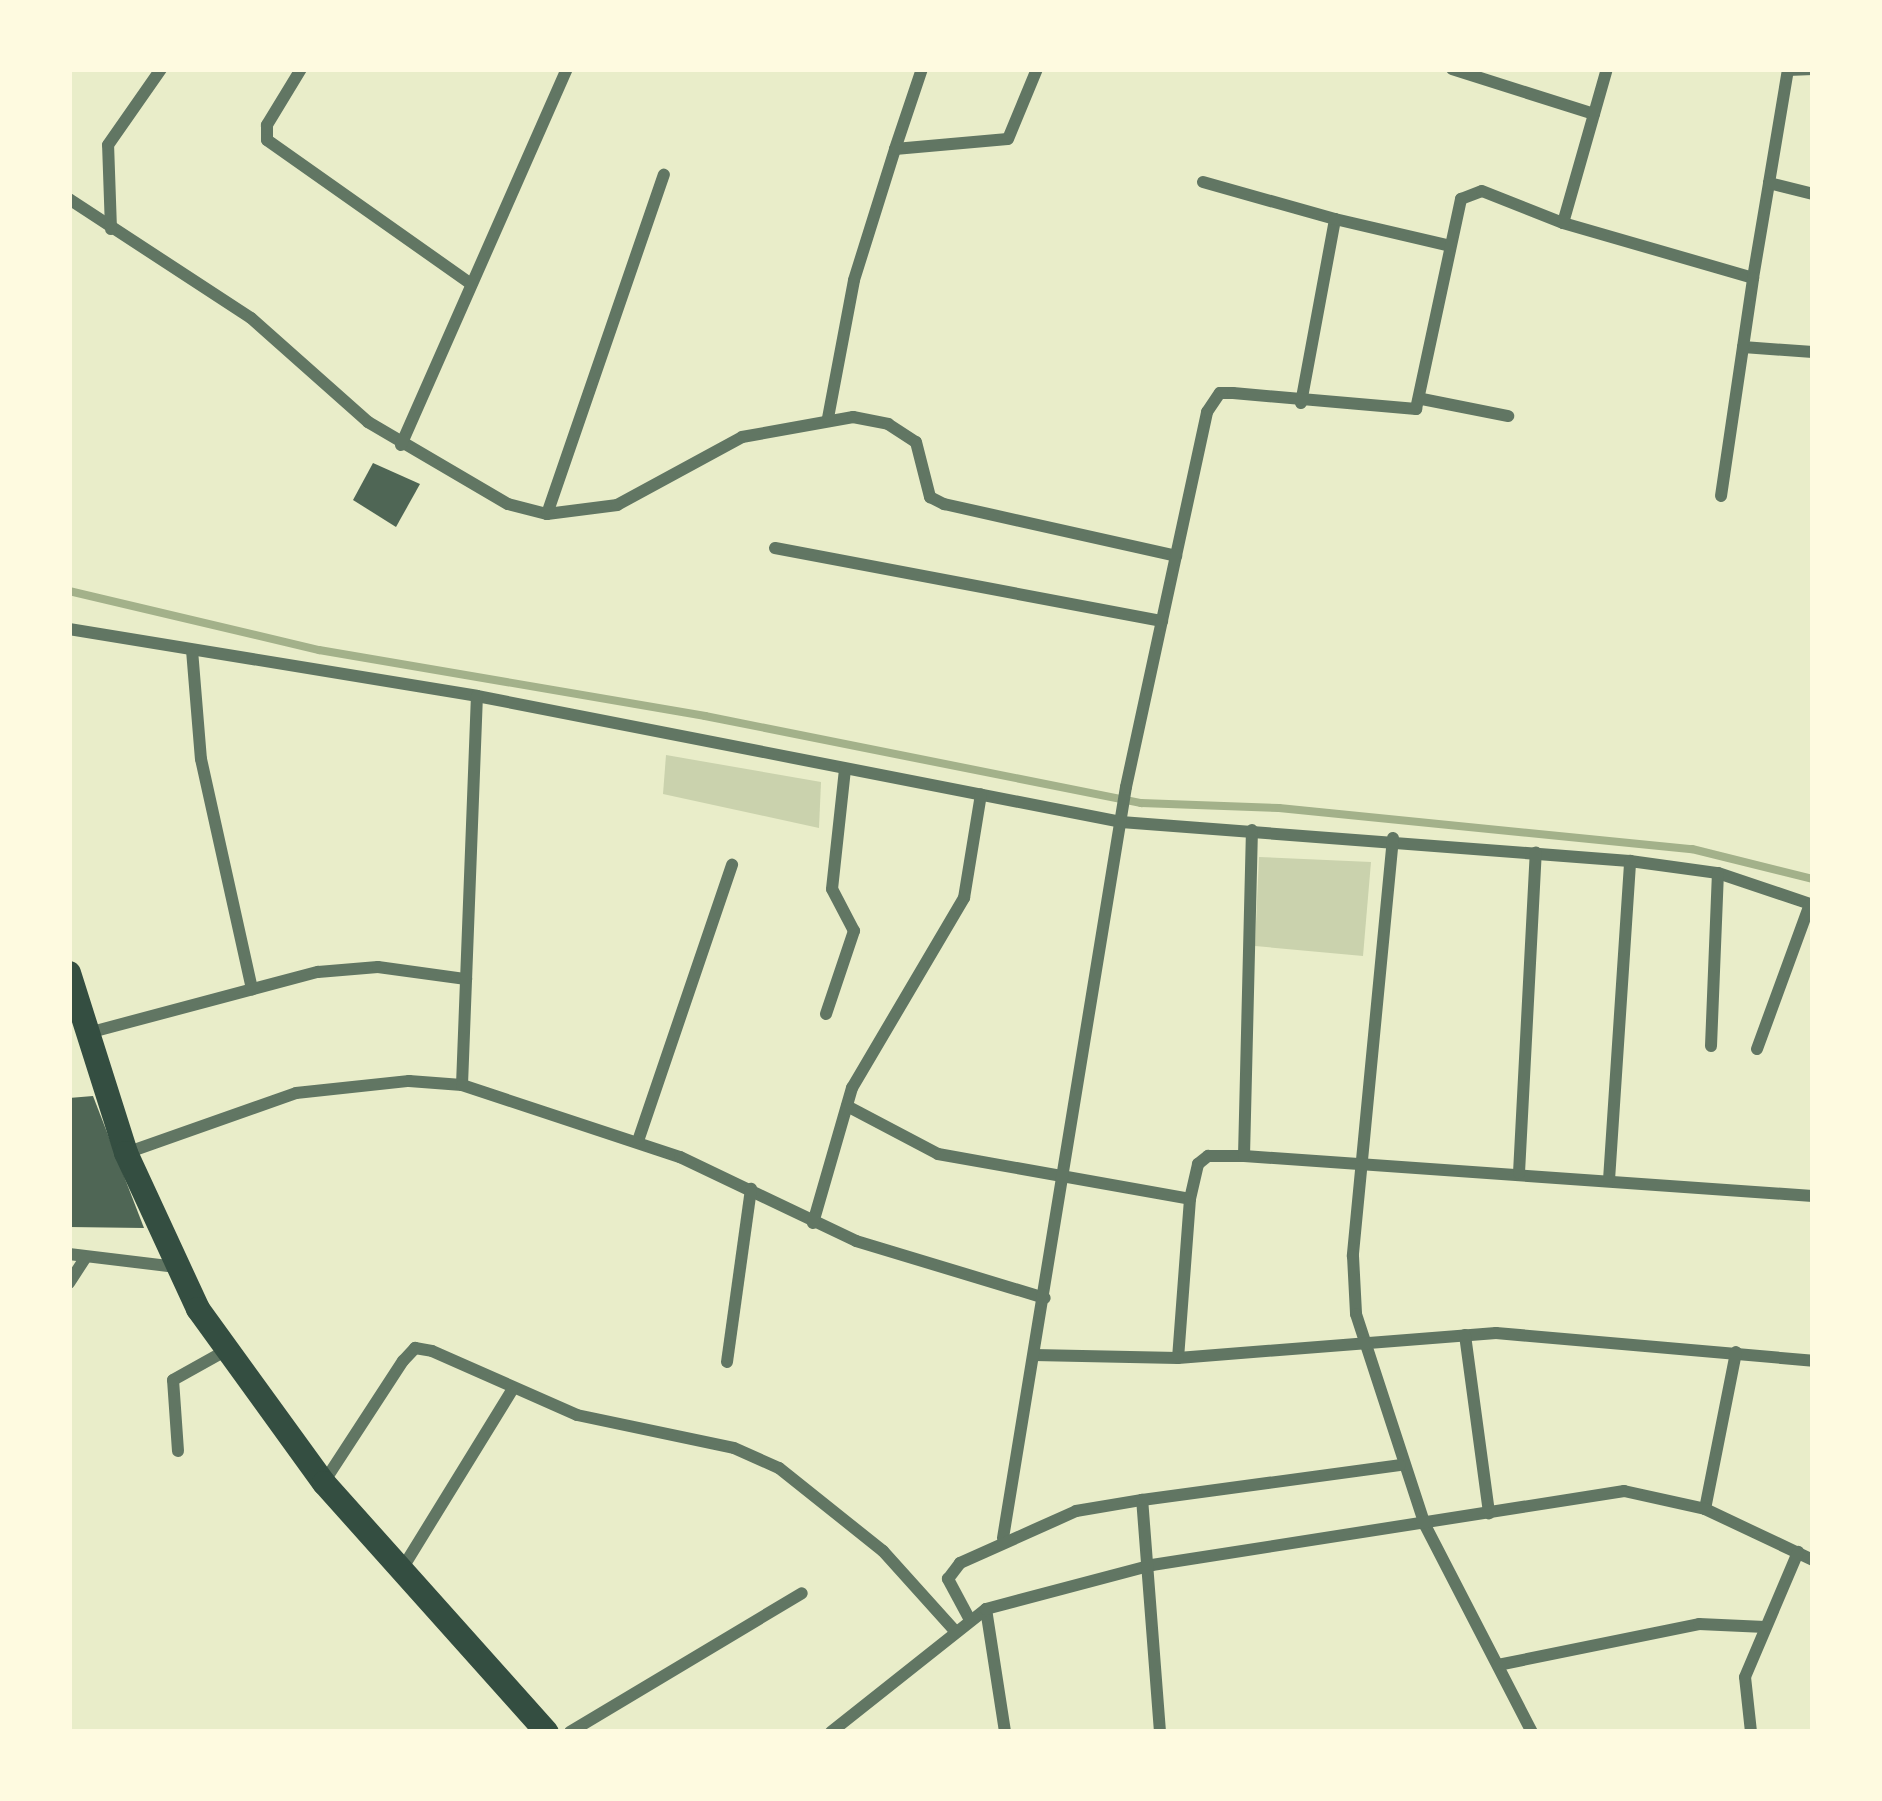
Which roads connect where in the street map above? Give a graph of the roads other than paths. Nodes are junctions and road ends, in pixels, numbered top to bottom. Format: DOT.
graph roads {
  1 [pos="161,69"];
  2 [pos="301,69"];
  3 [pos="567,69"];
  4 [pos="922,69"];
  5 [pos="1037,69"];
  6 [pos="1452,69"];
  7 [pos="1606,69"];
  8 [pos="1788,69"];
  9 [pos="1813,70"];
  10 [pos="1594,114"];
  11 [pos="895,149"];
  12 [pos="664,176"];
  13 [pos="1203,182"];
  14 [pos="1769,183"];
  15 [pos="1813,194"];
  16 [pos="69,199"];
  17 [pos="1335,219"];
  18 [pos="1563,223"];
  19 [pos="111,229"];
  20 [pos="1447,245"];
  21 [pos="1753,278"];
  22 [pos="470,284"];
  23 [pos="1743,347"];
  24 [pos="1813,352"];
  25 [pos="1422,399"];
  26 [pos="1301,404"];
  27 [pos="1508,416"];
  28 [pos="828,418"];
  29 [pos="401,445"];
  30 [pos="1721,496"];
  31 [pos="547,514"];
  32 [pos="775,548"];
  33 [pos="1176,556"];
  34 [pos="1162,621"];
  35 [pos="69,629"];
  36 [pos="192,650"];
  37 [pos="477,696"];
  38 [pos="845,769"];
  39 [pos="981,794"];
  40 [pos="1122,817"];
  41 [pos="1252,830"];
  42 [pos="1393,838"];
  43 [pos="1536,852"];
  44 [pos="1630,861"];
  45 [pos="732,866"];
  46 [pos="1718,873"];
  47 [pos="1812,904"];
  48 [pos="69,974"];
  49 [pos="466,979"];
  50 [pos="252,989"];
  51 [pos="826,1014"];
  52 [pos="86,1033"];
  53 [pos="1711,1046"];
  54 [pos="1757,1049"];
  55 [pos="462,1085"];
  56 [pos="848,1106"];
  57 [pos="638,1141"];
  58 [pos="126,1153"];
  59 [pos="1244,1156"];
  60 [pos="1364,1165"];
  61 [pos="1519,1173"];
  62 [pos="1059,1176"];
  63 [pos="1609,1180"];
  64 [pos="751,1189"];
  65 [pos="1813,1196"];
  66 [pos="1190,1199"];
  67 [pos="813,1223"];
  68 [pos="69,1254"];
  69 [pos="86,1257"];
  70 [pos="176,1267"];
  71 [pos="69,1283"];
  72 [pos="1045,1298"];
  73 [pos="1465,1335"];
  74 [pos="1362,1340"];
  75 [pos="225,1351"];
  76 [pos="1736,1352"];
  77 [pos="1034,1354"];
  78 [pos="1178,1358"];
  79 [pos="1813,1361"];
  80 [pos="727,1362"];
  81 [pos="512,1390"];
  82 [pos="178,1451"];
  83 [pos="1400,1465"];
  84 [pos="324,1483"];
  85 [pos="1142,1500"];
  86 [pos="1705,1509"];
  87 [pos="1489,1513"];
  88 [pos="1425,1525"];
  89 [pos="1003,1538"];
  90 [pos="1798,1552"];
  91 [pos="1813,1561"];
  92 [pos="1152,1565"];
  93 [pos="401,1570"];
  94 [pos="802,1593"];
  95 [pos="986,1610"];
  96 [pos="970,1620"];
  97 [pos="1765,1627"];
  98 [pos="956,1632"];
  99 [pos="1498,1665"];
  100 [pos="547,1732"];
  101 [pos="569,1732"];
  102 [pos="831,1732"];
  103 [pos="1005,1732"];
  104 [pos="1160,1732"];
  105 [pos="1532,1732"];
  106 [pos="1751,1732"];
  1 -- 19 [label="street"];
  2 -- 22 [label="street"];
  3 -- 22 [label="street"];
  4 -- 11 [label="street"];
  5 -- 11 [label="street"];
  6 -- 10 [label="street"];
  7 -- 10 [label="street"];
  8 -- 9 [label="street"];
  8 -- 14 [label="street"];
  10 -- 18 [label="street"];
  11 -- 28 [label="street"];
  12 -- 31 [label="street"];
  13 -- 17 [label="street"];
  14 -- 15 [label="street"];
  14 -- 21 [label="street"];
  16 -- 19 [label="street"];
  17 -- 20 [label="street"];
  17 -- 26 [label="street"];
  18 -- 20 [label="street"];
  18 -- 21 [label="street"];
  19 -- 29 [label="street"];
  20 -- 25 [label="street"];
  21 -- 23 [label="street"];
  22 -- 29 [label="street"];
  23 -- 24 [label="street"];
  23 -- 30 [label="street"];
  25 -- 26 [label="street"];
  25 -- 27 [label="street"];
  26 -- 33 [label="street"];
  28 -- 31 [label="street"];
  28 -- 33 [label="street"];
  29 -- 31 [label="street"];
  32 -- 34 [label="street"];
  33 -- 34 [label="street"];
  34 -- 40 [label="street"];
  35 -- 36 [label="street"];
  36 -- 37 [label="street"];
  36 -- 50 [label="street"];
  37 -- 38 [label="street"];
  37 -- 49 [label="street"];
  38 -- 39 [label="street"];
  38 -- 51 [label="street"];
  39 -- 40 [label="street"];
  39 -- 56 [label="street"];
  40 -- 41 [label="street"];
  40 -- 62 [label="street"];
  41 -- 42 [label="street"];
  41 -- 59 [label="street"];
  42 -- 43 [label="street"];
  42 -- 60 [label="street"];
  43 -- 44 [label="street"];
  43 -- 61 [label="street"];
  44 -- 46 [label="street"];
  44 -- 63 [label="street"];
  45 -- 57 [label="street"];
  46 -- 47 [label="street"];
  46 -- 53 [label="street"];
  47 -- 54 [label="street"];
  48 -- 52 [label="main road"];
  49 -- 50 [label="street"];
  49 -- 55 [label="street"];
  50 -- 52 [label="street"];
  52 -- 58 [label="main road"];
  55 -- 57 [label="street"];
  55 -- 58 [label="street"];
  56 -- 62 [label="street"];
  56 -- 67 [label="street"];
  57 -- 64 [label="street"];
  58 -- 70 [label="main road"];
  59 -- 60 [label="street"];
  59 -- 66 [label="street"];
  60 -- 61 [label="street"];
  60 -- 74 [label="street"];
  61 -- 63 [label="street"];
  62 -- 66 [label="street"];
  62 -- 72 [label="street"];
  63 -- 65 [label="street"];
  64 -- 67 [label="street"];
  64 -- 80 [label="street"];
  66 -- 78 [label="street"];
  67 -- 72 [label="street"];
  68 -- 69 [label="street"];
  69 -- 70 [label="street"];
  69 -- 71 [label="street"];
  70 -- 75 [label="main road"];
  72 -- 77 [label="street"];
  73 -- 74 [label="street"];
  73 -- 76 [label="street"];
  73 -- 87 [label="street"];
  74 -- 78 [label="street"];
  74 -- 83 [label="street"];
  75 -- 82 [label="street"];
  75 -- 84 [label="main road"];
  76 -- 79 [label="street"];
  76 -- 86 [label="street"];
  77 -- 78 [label="street"];
  77 -- 89 [label="street"];
  81 -- 84 [label="street"];
  81 -- 93 [label="street"];
  81 -- 98 [label="street"];
  83 -- 85 [label="street"];
  83 -- 88 [label="street"];
  84 -- 93 [label="main road"];
  85 -- 89 [label="street"];
  85 -- 92 [label="street"];
  86 -- 87 [label="street"];
  86 -- 90 [label="street"];
  87 -- 88 [label="street"];
  88 -- 92 [label="street"];
  88 -- 99 [label="street"];
  89 -- 96 [label="street"];
  90 -- 91 [label="street"];
  90 -- 97 [label="street"];
  92 -- 95 [label="street"];
  92 -- 104 [label="street"];
  93 -- 100 [label="main road"];
  94 -- 101 [label="street"];
  95 -- 96 [label="street"];
  95 -- 103 [label="street"];
  96 -- 98 [label="street"];
  97 -- 99 [label="street"];
  97 -- 106 [label="street"];
  98 -- 102 [label="street"];
  99 -- 105 [label="street"];
}
